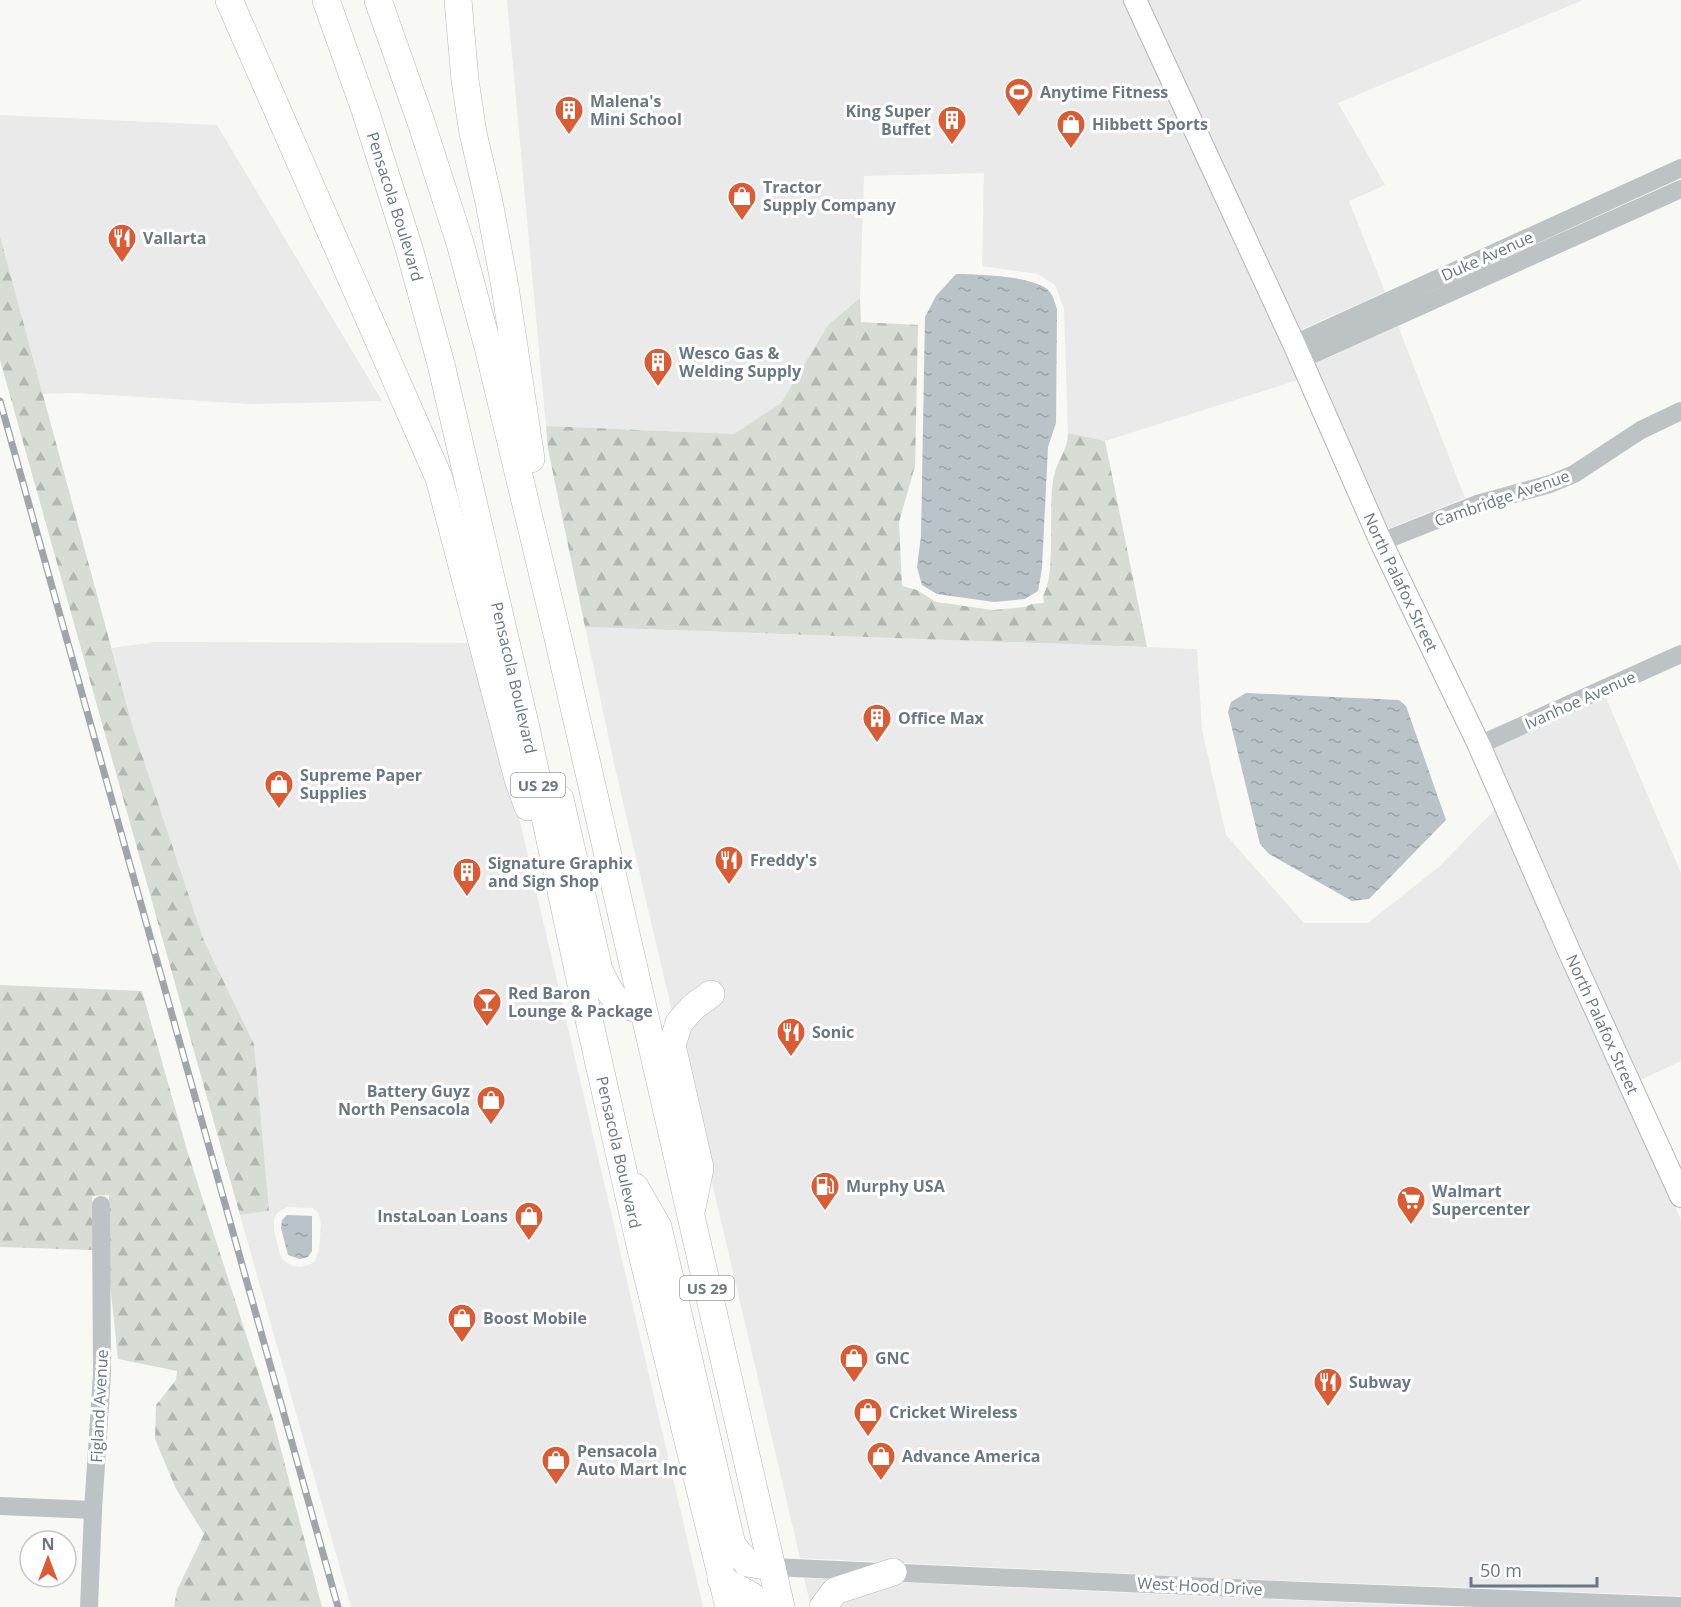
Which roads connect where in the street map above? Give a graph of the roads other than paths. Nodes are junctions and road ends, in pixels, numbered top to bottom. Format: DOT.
graph roads {
  1 [pos="229,0"];
  2 [pos="326,0"];
  3 [pos="378,0"];
  4 [pos="440,0"];
  5 [pos="458,0"];
  6 [pos="1136,0"];
  7 [pos="465,80"];
  8 [pos="1681,168"];
  9 [pos="1681,189"];
  10 [pos="1297,352"];
  11 [pos="1681,411"];
  12 [pos="1381,542"];
  13 [pos="558,638"];
  14 [pos="1681,654"];
  15 [pos="519,694"];
  16 [pos="1479,745"];
  17 [pos="569,930"];
  18 [pos="711,994"];
  19 [pos="642,1009"];
  20 [pos="1674,1162"];
  21 [pos="622,1165"];
  22 [pos="1681,1196"];
  23 [pos="101,1205"];
  24 [pos="690,1215"];
  25 [pos="0,1506"];
  26 [pos="93,1510"];
  27 [pos="772,1567"];
  28 [pos="893,1572"];
  29 [pos="721,1579"];
  30 [pos="1681,1606"];
  31 [pos="89,1607"];
  32 [pos="729,1607"];
  33 [pos="757,1607"];
  34 [pos="781,1607"];
  35 [pos="823,1607"];
  1 -- 17 [label="highway"];
  2 -- 15 [label="highway, Pensacola Boulevard / US 29"];
  3 -- 13 [label="highway, US 29"];
  4 -- 7 [label="highway"];
  5 -- 7 [label="highway"];
  6 -- 10 [label="main road, North Palafox Street"];
  7 -- 13 [label="highway"];
  8 -- 10 [label="street, Duke Avenue"];
  9 -- 10 [label="street, Duke Avenue"];
  10 -- 12 [label="main road, North Palafox Street"];
  11 -- 12 [label="street, Cambridge Avenue"];
  12 -- 16 [label="main road, North Palafox Street"];
  13 -- 19 [label="highway, US 29"];
  14 -- 16 [label="street, Ivanhoe Avenue"];
  15 -- 17 [label="highway, Pensacola Boulevard / US 29"];
  15 -- 19 [label="highway"];
  16 -- 20 [label="main road, North Palafox Street"];
  17 -- 21 [label="highway, Pensacola Boulevard / US 29"];
  18 -- 24 [label="highway"];
  19 -- 24 [label="highway, US 29"];
  20 -- 22 [label="main road, North Palafox Street"];
  21 -- 27 [label="highway"];
  21 -- 29 [label="highway, Pensacola Boulevard / US 29"];
  23 -- 26 [label="street, Figland Avenue"];
  24 -- 27 [label="highway, US 29"];
  25 -- 26 [label="street"];
  26 -- 31 [label="street, Figland Avenue"];
  27 -- 28 [label="street, West Hood Drive"];
  27 -- 29 [label="street, West Hood Drive"];
  27 -- 34 [label="highway, US 29"];
  28 -- 30 [label="street, West Hood Drive"];
  28 -- 35 [label="highway"];
  29 -- 32 [label="highway, Pensacola Boulevard / US 29"];
  29 -- 33 [label="highway"];
}
